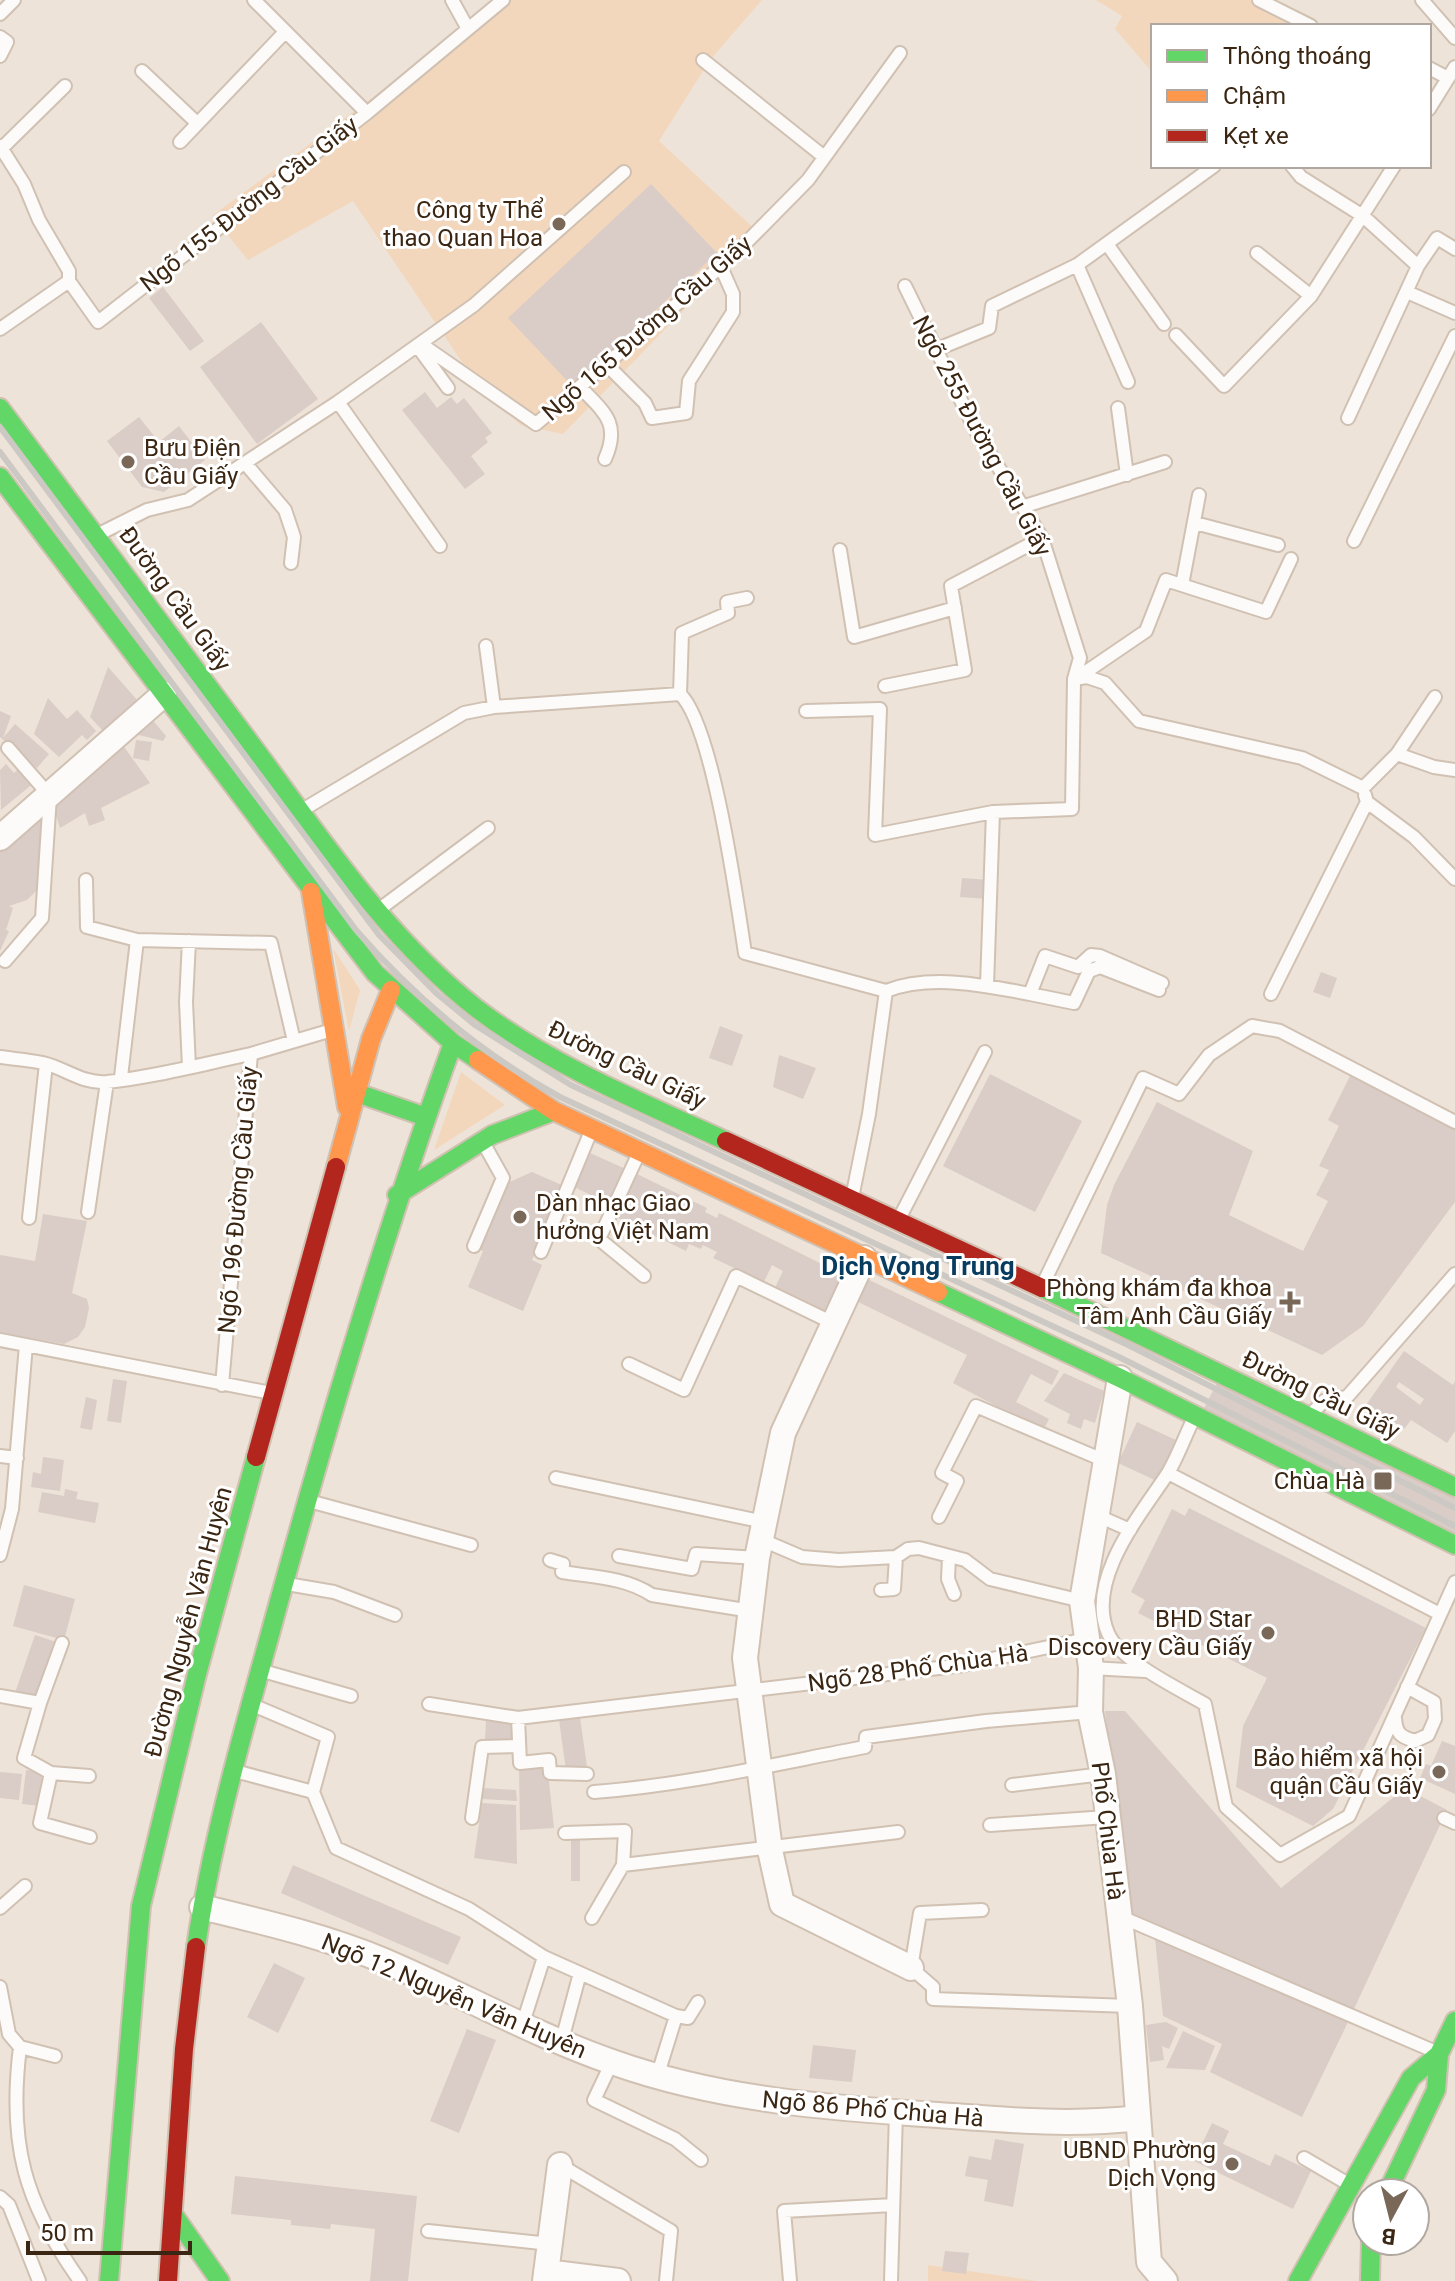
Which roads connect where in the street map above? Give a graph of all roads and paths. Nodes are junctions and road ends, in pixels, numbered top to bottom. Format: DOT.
graph roads {
  1 [pos="14,0"];
  2 [pos="254,0"];
  3 [pos="452,0"];
  4 [pos="503,0"];
  5 [pos="1259,0"];
  6 [pos="1428,2"];
  7 [pos="0,14"];
  8 [pos="1307,24"];
  9 [pos="468,29"];
  10 [pos="285,32"];
  11 [pos="1455,38"];
  12 [pos="3,39"];
  13 [pos="900,53"];
  14 [pos="0,56"];
  15 [pos="703,60"];
  16 [pos="1431,68"];
  17 [pos="142,71"];
  18 [pos="1452,73"];
  19 [pos="65,86"];
  20 [pos="1431,106"];
  21 [pos="367,113"];
  22 [pos="197,123"];
  23 [pos="180,142"];
  24 [pos="1,147"];
  25 [pos="823,156"];
  26 [pos="1211,168"];
  27 [pos="1294,168"];
  28 [pos="1393,168"];
  29 [pos="624,172"];
  30 [pos="1363,216"];
  31 [pos="1107,244"];
  32 [pos="1455,249"];
  33 [pos="1257,253"];
  34 [pos="1077,265"];
  35 [pos="1418,266"];
  36 [pos="721,267"];
  37 [pos="69,281"];
  38 [pos="905,286"];
  39 [pos="1407,292"];
  40 [pos="1311,296"];
  41 [pos="1455,313"];
  42 [pos="1164,324"];
  43 [pos="0,329"];
  44 [pos="1176,335"];
  45 [pos="1455,336"];
  46 [pos="420,345"];
  47 [pos="935,350"];
  48 [pos="606,364"];
  49 [pos="1128,382"];
  50 [pos="580,387"];
  51 [pos="448,388"];
  52 [pos="338,402"];
  53 [pos="0,408"];
  54 [pos="1118,408"];
  55 [pos="1348,418"];
  56 [pos="21,435"];
  57 [pos="0,451"];
  58 [pos="605,459"];
  59 [pos="1165,462"];
  60 [pos="245,463"];
  61 [pos="1127,475"];
  62 [pos="0,477"];
  63 [pos="1199,495"];
  64 [pos="1025,506"];
  65 [pos="1195,523"];
  66 [pos="98,534"];
  67 [pos="1042,538"];
  68 [pos="1354,541"];
  69 [pos="1278,545"];
  70 [pos="440,546"];
  71 [pos="840,550"];
  72 [pos="1291,559"];
  73 [pos="291,563"];
  74 [pos="1182,585"];
  75 [pos="747,598"];
  76 [pos="955,608"];
  77 [pos="486,646"];
  78 [pos="1074,679"];
  79 [pos="885,686"];
  80 [pos="164,694"];
  81 [pos="680,694"];
  82 [pos="1435,697"];
  83 [pos="494,707"];
  84 [pos="806,711"];
  85 [pos="8,748"];
  86 [pos="1397,754"];
  87 [pos="1455,770"];
  88 [pos="1363,788"];
  89 [pos="50,796"];
  90 [pos="1367,802"];
  91 [pos="302,811"];
  92 [pos="993,812"];
  93 [pos="488,828"];
  94 [pos="0,838"];
  95 [pos="1455,879"];
  96 [pos="86,880"];
  97 [pos="311,888"];
  98 [pos="378,910"];
  99 [pos="137,940"];
  100 [pos="189,941"];
  101 [pos="5,961"];
  102 [pos="987,985"];
  103 [pos="391,990"];
  104 [pos="886,991"];
  105 [pos="1030,994"];
  106 [pos="1271,994"];
  107 [pos="335,1030"];
  108 [pos="294,1041"];
  109 [pos="453,1043"];
  110 [pos="985,1052"];
  111 [pos="251,1054"];
  112 [pos="0,1057"];
  113 [pos="46,1064"];
  114 [pos="189,1067"];
  115 [pos="121,1077"];
  116 [pos="107,1082"];
  117 [pos="357,1093"];
  118 [pos="554,1111"];
  119 [pos="426,1117"];
  120 [pos="350,1122"];
  121 [pos="1455,1122"];
  122 [pos="593,1129"];
  123 [pos="483,1142"];
  124 [pos="639,1152"];
  125 [pos="792,1170"];
  126 [pos="397,1195"];
  127 [pos="852,1198"];
  128 [pos="88,1212"];
  129 [pos="772,1215"];
  130 [pos="29,1218"];
  131 [pos="898,1219"];
  132 [pos="474,1246"];
  133 [pos="541,1252"];
  134 [pos="864,1258"];
  135 [pos="1455,1274"];
  136 [pos="644,1276"];
  137 [pos="1041,1287"];
  138 [pos="833,1323"];
  139 [pos="0,1340"];
  140 [pos="26,1345"];
  141 [pos="629,1364"];
  142 [pos="1120,1378"];
  143 [pos="222,1385"];
  144 [pos="275,1394"];
  145 [pos="1195,1415"];
  146 [pos="1309,1415"];
  147 [pos="0,1456"];
  148 [pos="17,1458"];
  149 [pos="1103,1460"];
  150 [pos="1168,1473"];
  151 [pos="556,1478"];
  152 [pos="1455,1487"];
  153 [pos="306,1501"];
  154 [pos="1094,1515"];
  155 [pos="939,1517"];
  156 [pos="1130,1530"];
  157 [pos="760,1540"];
  158 [pos="471,1545"];
  159 [pos="1455,1545"];
  160 [pos="0,1555"];
  161 [pos="949,1556"];
  162 [pos="896,1557"];
  163 [pos="550,1560"];
  164 [pos="622,1581"];
  165 [pos="1455,1582"];
  166 [pos="284,1583"];
  167 [pos="881,1590"];
  168 [pos="954,1594"];
  169 [pos="1082,1601"];
  170 [pos="751,1611"];
  171 [pos="1440,1614"];
  172 [pos="395,1615"];
  173 [pos="1086,1639"];
  174 [pos="62,1643"];
  175 [pos="1091,1668"];
  176 [pos="260,1671"];
  177 [pos="1145,1671"];
  178 [pos="1407,1687"];
  179 [pos="748,1692"];
  180 [pos="0,1696"];
  181 [pos="351,1696"];
  182 [pos="40,1703"];
  183 [pos="251,1704"];
  184 [pos="429,1704"];
  185 [pos="1090,1712"];
  186 [pos="1395,1715"];
  187 [pos="518,1718"];
  188 [pos="518,1746"];
  189 [pos="759,1769"];
  190 [pos="234,1771"];
  191 [pos="51,1773"];
  192 [pos="587,1774"];
  193 [pos="1103,1774"];
  194 [pos="89,1776"];
  195 [pos="1012,1785"];
  196 [pos="313,1792"];
  197 [pos="594,1792"];
  198 [pos="1107,1817"];
  199 [pos="472,1818"];
  200 [pos="990,1825"];
  201 [pos="898,1832"];
  202 [pos="565,1833"];
  203 [pos="90,1837"];
  204 [pos="770,1850"];
  205 [pos="623,1865"];
  206 [pos="25,1886"];
  207 [pos="202,1907"];
  208 [pos="0,1908"];
  209 [pos="982,1910"];
  210 [pos="1119,1916"];
  211 [pos="592,1918"];
  212 [pos="544,1957"];
  213 [pos="911,1968"];
  214 [pos="580,1973"];
  215 [pos="0,1987"];
  216 [pos="698,2002"];
  217 [pos="1130,2006"];
  218 [pos="676,2016"];
  219 [pos="1455,2021"];
  220 [pos="523,2023"];
  221 [pos="5,2034"];
  222 [pos="562,2040"];
  223 [pos="20,2047"];
  224 [pos="55,2056"];
  225 [pos="1447,2059"];
  226 [pos="612,2062"];
  227 [pos="657,2077"];
  228 [pos="896,2113"];
  229 [pos="1138,2118"];
  230 [pos="1304,2158"];
  231 [pos="701,2160"];
  232 [pos="560,2165"];
  233 [pos="1358,2177"];
  234 [pos="1395,2177"];
  235 [pos="1351,2185"];
  236 [pos="1351,2189"];
  237 [pos="0,2197"];
  238 [pos="893,2205"];
  239 [pos="173,2214"];
  240 [pos="428,2231"];
  241 [pos="550,2244"];
  242 [pos="1371,2257"];
  243 [pos="546,2277"];
  244 [pos="39,2281"];
  245 [pos="80,2281"];
  246 [pos="109,2281"];
  247 [pos="168,2281"];
  248 [pos="220,2281"];
  249 [pos="618,2281"];
  250 [pos="666,2281"];
  251 [pos="790,2281"];
  252 [pos="891,2281"];
  253 [pos="1165,2281"];
  254 [pos="1298,2281"];
  255 [pos="1370,2281"];
  1 -- 7 [label="lane"];
  2 -- 10 [label="lane"];
  3 -- 9 [label="lane"];
  4 -- 9 [label="lane, Ngõ 155 Đường Cầu Giấy"];
  5 -- 8 [label="lane"];
  6 -- 11 [label="lane"];
  9 -- 21 [label="lane, Ngõ 155 Đường Cầu Giấy"];
  10 -- 21 [label="lane"];
  10 -- 22 [label="lane"];
  12 -- 14 [label="lane"];
  13 -- 25 [label="lane, Ngõ 165 Đường Cầu Giấy"];
  15 -- 25 [label="lane"];
  16 -- 18 [label="lane"];
  17 -- 22 [label="lane"];
  18 -- 20 [label="lane"];
  19 -- 24 [label="lane"];
  21 -- 37 [label="lane, Ngõ 155 Đường Cầu Giấy"];
  22 -- 23 [label="lane"];
  24 -- 37 [label="lane"];
  25 -- 36 [label="lane, Ngõ 165 Đường Cầu Giấy"];
  26 -- 31 [label="lane"];
  27 -- 30 [label="lane"];
  28 -- 30 [label="lane"];
  29 -- 46 [label="lane"];
  30 -- 35 [label="lane"];
  30 -- 40 [label="lane"];
  31 -- 34 [label="lane"];
  31 -- 42 [label="lane"];
  32 -- 35 [label="lane"];
  33 -- 40 [label="lane"];
  34 -- 47 [label="lane"];
  34 -- 49 [label="lane"];
  35 -- 39 [label="lane"];
  36 -- 48 [label="lane, Ngõ 165 Đường Cầu Giấy"];
  36 -- 48 [label="lane"];
  37 -- 43 [label="lane"];
  38 -- 47 [label="lane, Ngõ 255 Đường Cầu Giấy"];
  39 -- 41 [label="lane"];
  39 -- 55 [label="lane"];
  40 -- 44 [label="lane"];
  45 -- 68 [label="lane"];
  46 -- 50 [label="lane, Ngõ 165 Đường Cầu Giấy"];
  46 -- 51 [label="lane"];
  46 -- 52 [label="lane"];
  47 -- 64 [label="lane, Ngõ 255 Đường Cầu Giấy"];
  48 -- 50 [label="lane, Ngõ 165 Đường Cầu Giấy"];
  50 -- 58 [label="lane"];
  52 -- 60 [label="lane"];
  52 -- 70 [label="lane"];
  53 -- 56 [label="main road, Đường Cầu Giấy"];
  54 -- 61 [label="lane"];
  56 -- 57 [label="main road"];
  56 -- 66 [label="main road, Đường Cầu Giấy"];
  59 -- 61 [label="lane"];
  60 -- 66 [label="lane"];
  60 -- 73 [label="lane"];
  61 -- 64 [label="lane"];
  62 -- 80 [label="main road"];
  63 -- 65 [label="lane"];
  64 -- 67 [label="lane, Ngõ 255 Đường Cầu Giấy"];
  65 -- 69 [label="lane"];
  65 -- 74 [label="lane"];
  66 -- 91 [label="main road, Đường Cầu Giấy"];
  67 -- 76 [label="lane"];
  67 -- 78 [label="lane, Ngõ 255 Đường Cầu Giấy"];
  71 -- 76 [label="lane"];
  72 -- 74 [label="lane"];
  74 -- 78 [label="lane"];
  75 -- 81 [label="lane"];
  76 -- 79 [label="lane"];
  77 -- 83 [label="lane"];
  78 -- 88 [label="lane"];
  78 -- 92 [label="lane, Ngõ 255 Đường Cầu Giấy"];
  80 -- 89 [label="street"];
  80 -- 97 [label="main road"];
  81 -- 83 [label="lane"];
  81 -- 104 [label="lane"];
  82 -- 86 [label="lane"];
  83 -- 91 [label="lane"];
  84 -- 92 [label="lane"];
  85 -- 89 [label="lane"];
  86 -- 87 [label="lane"];
  86 -- 88 [label="lane"];
  88 -- 90 [label="lane"];
  89 -- 94 [label="street"];
  89 -- 101 [label="lane"];
  90 -- 95 [label="lane"];
  90 -- 106 [label="lane"];
  91 -- 98 [label="main road, Đường Cầu Giấy"];
  92 -- 102 [label="lane"];
  93 -- 98 [label="lane"];
  96 -- 99 [label="lane"];
  97 -- 103 [label="main road"];
  97 -- 107 [label="main road"];
  98 -- 125 [label="main road, Đường Cầu Giấy"];
  99 -- 100 [label="lane"];
  99 -- 115 [label="lane"];
  100 -- 108 [label="lane"];
  100 -- 114 [label="lane"];
  102 -- 104 [label="lane"];
  102 -- 105 [label="lane"];
  103 -- 109 [label="main road"];
  103 -- 117 [label="main road, Đường Nguyễn Văn Huyên"];
  104 -- 127 [label="lane"];
  105 -- 105 [label="lane"];
  107 -- 108 [label="lane, Ngõ 196 Đường Cầu Giấy"];
  107 -- 120 [label="main road"];
  108 -- 111 [label="lane, Ngõ 196 Đường Cầu Giấy"];
  109 -- 118 [label="main road"];
  109 -- 119 [label="main road"];
  110 -- 131 [label="lane"];
  111 -- 114 [label="lane"];
  111 -- 143 [label="lane, Ngõ 196 Đường Cầu Giấy"];
  112 -- 113 [label="lane"];
  113 -- 116 [label="lane"];
  113 -- 130 [label="lane"];
  114 -- 115 [label="lane"];
  115 -- 116 [label="lane"];
  116 -- 128 [label="lane"];
  117 -- 119 [label="main road"];
  117 -- 120 [label="main road, Đường Nguyễn Văn Huyên"];
  118 -- 122 [label="main road"];
  118 -- 123 [label="main road"];
  119 -- 126 [label="main road"];
  120 -- 144 [label="main road, Đường Nguyễn Văn Huyên"];
  121 -- 137 [label="lane"];
  122 -- 124 [label="main road"];
  122 -- 133 [label="lane"];
  123 -- 126 [label="main road"];
  123 -- 132 [label="lane"];
  124 -- 129 [label="main road"];
  124 -- 136 [label="lane"];
  125 -- 127 [label="main road, Đường Cầu Giấy"];
  125 -- 129 [label="main road"];
  126 -- 153 [label="main road"];
  127 -- 131 [label="main road, Đường Cầu Giấy"];
  129 -- 134 [label="main road"];
  131 -- 137 [label="main road, Đường Cầu Giấy"];
  134 -- 138 [label="street"];
  134 -- 142 [label="main road"];
  135 -- 146 [label="lane"];
  137 -- 146 [label="main road, Đường Cầu Giấy"];
  138 -- 141 [label="lane"];
  138 -- 157 [label="street"];
  139 -- 140 [label="lane"];
  140 -- 143 [label="lane"];
  140 -- 148 [label="lane"];
  142 -- 145 [label="main road"];
  142 -- 149 [label="street, Phố Chùa Hà"];
  143 -- 144 [label="lane"];
  144 -- 246 [label="main road, Đường Nguyễn Văn Huyên"];
  145 -- 150 [label="lane"];
  145 -- 159 [label="main road"];
  146 -- 152 [label="main road, Đường Cầu Giấy"];
  147 -- 148 [label="lane"];
  148 -- 160 [label="lane"];
  149 -- 154 [label="street, Phố Chùa Hà"];
  149 -- 155 [label="lane"];
  150 -- 156 [label="lane"];
  150 -- 171 [label="lane"];
  151 -- 157 [label="lane"];
  153 -- 158 [label="lane"];
  153 -- 166 [label="main road"];
  154 -- 156 [label="lane"];
  154 -- 169 [label="street, Phố Chùa Hà"];
  156 -- 177 [label="lane"];
  157 -- 162 [label="lane"];
  157 -- 164 [label="lane"];
  157 -- 170 [label="street"];
  161 -- 162 [label="lane"];
  161 -- 168 [label="lane"];
  161 -- 169 [label="lane"];
  162 -- 167 [label="lane"];
  163 -- 164 [label="lane"];
  164 -- 170 [label="lane"];
  165 -- 171 [label="lane"];
  166 -- 172 [label="lane"];
  166 -- 176 [label="main road"];
  169 -- 173 [label="street, Phố Chùa Hà"];
  170 -- 179 [label="street"];
  171 -- 178 [label="lane"];
  173 -- 175 [label="street, Phố Chùa Hà"];
  173 -- 179 [label="lane, Ngõ 28 Phố Chùa Hà"];
  174 -- 182 [label="lane"];
  175 -- 177 [label="lane"];
  175 -- 185 [label="street, Phố Chùa Hà"];
  176 -- 181 [label="lane"];
  176 -- 183 [label="main road"];
  177 -- 186 [label="lane"];
  178 -- 186 [label="lane"];
  178 -- 186 [label="lane"];
  179 -- 187 [label="lane, Ngõ 28 Phố Chùa Hà"];
  179 -- 189 [label="street"];
  180 -- 182 [label="lane"];
  182 -- 191 [label="lane"];
  183 -- 190 [label="main road"];
  183 -- 196 [label="lane"];
  184 -- 187 [label="lane, Ngõ 28 Phố Chùa Hà"];
  185 -- 189 [label="lane"];
  185 -- 193 [label="street, Phố Chùa Hà"];
  187 -- 188 [label="lane"];
  188 -- 192 [label="lane"];
  188 -- 199 [label="lane"];
  189 -- 197 [label="lane"];
  189 -- 204 [label="street"];
  190 -- 196 [label="lane"];
  190 -- 207 [label="main road"];
  191 -- 194 [label="lane"];
  191 -- 203 [label="lane"];
  193 -- 195 [label="lane"];
  193 -- 198 [label="street, Phố Chùa Hà"];
  196 -- 212 [label="lane"];
  198 -- 200 [label="lane"];
  198 -- 210 [label="street, Phố Chùa Hà"];
  201 -- 204 [label="lane"];
  202 -- 205 [label="lane"];
  204 -- 205 [label="lane"];
  204 -- 213 [label="street"];
  205 -- 211 [label="lane"];
  206 -- 208 [label="lane"];
  207 -- 220 [label="street, Ngõ 12 Nguyễn Văn Huyên"];
  207 -- 239 [label="main road"];
  209 -- 213 [label="lane"];
  210 -- 217 [label="street, Phố Chùa Hà"];
  210 -- 225 [label="lane"];
  212 -- 214 [label="lane"];
  212 -- 220 [label="lane"];
  213 -- 217 [label="lane"];
  214 -- 218 [label="lane"];
  214 -- 222 [label="lane"];
  215 -- 221 [label="lane"];
  216 -- 218 [label="lane"];
  217 -- 229 [label="street, Phố Chùa Hà"];
  218 -- 227 [label="lane"];
  219 -- 225 [label="main road"];
  220 -- 222 [label="street, Ngõ 12 Nguyễn Văn Huyên"];
  221 -- 223 [label="lane"];
  222 -- 226 [label="street, Ngõ 12 Nguyễn Văn Huyên"];
  223 -- 224 [label="lane"];
  223 -- 245 [label="lane"];
  225 -- 233 [label="main road"];
  225 -- 234 [label="main road"];
  226 -- 227 [label="street, Ngõ 86 Phố Chùa Hà"];
  226 -- 231 [label="lane"];
  227 -- 228 [label="street, Ngõ 86 Phố Chùa Hà"];
  228 -- 229 [label="street, Ngõ 86 Phố Chùa Hà"];
  228 -- 238 [label="lane"];
  229 -- 253 [label="street, Phố Chùa Hà"];
  230 -- 235 [label="lane"];
  232 -- 241 [label="street"];
  232 -- 250 [label="lane"];
  236 -- 254 [label="main road"];
  237 -- 244 [label="lane"];
  238 -- 251 [label="lane"];
  238 -- 252 [label="lane"];
  239 -- 247 [label="main road"];
  239 -- 248 [label="main road"];
  240 -- 241 [label="lane"];
  241 -- 243 [label="street"];
  242 -- 255 [label="main road"];
  243 -- 249 [label="street"];
}
